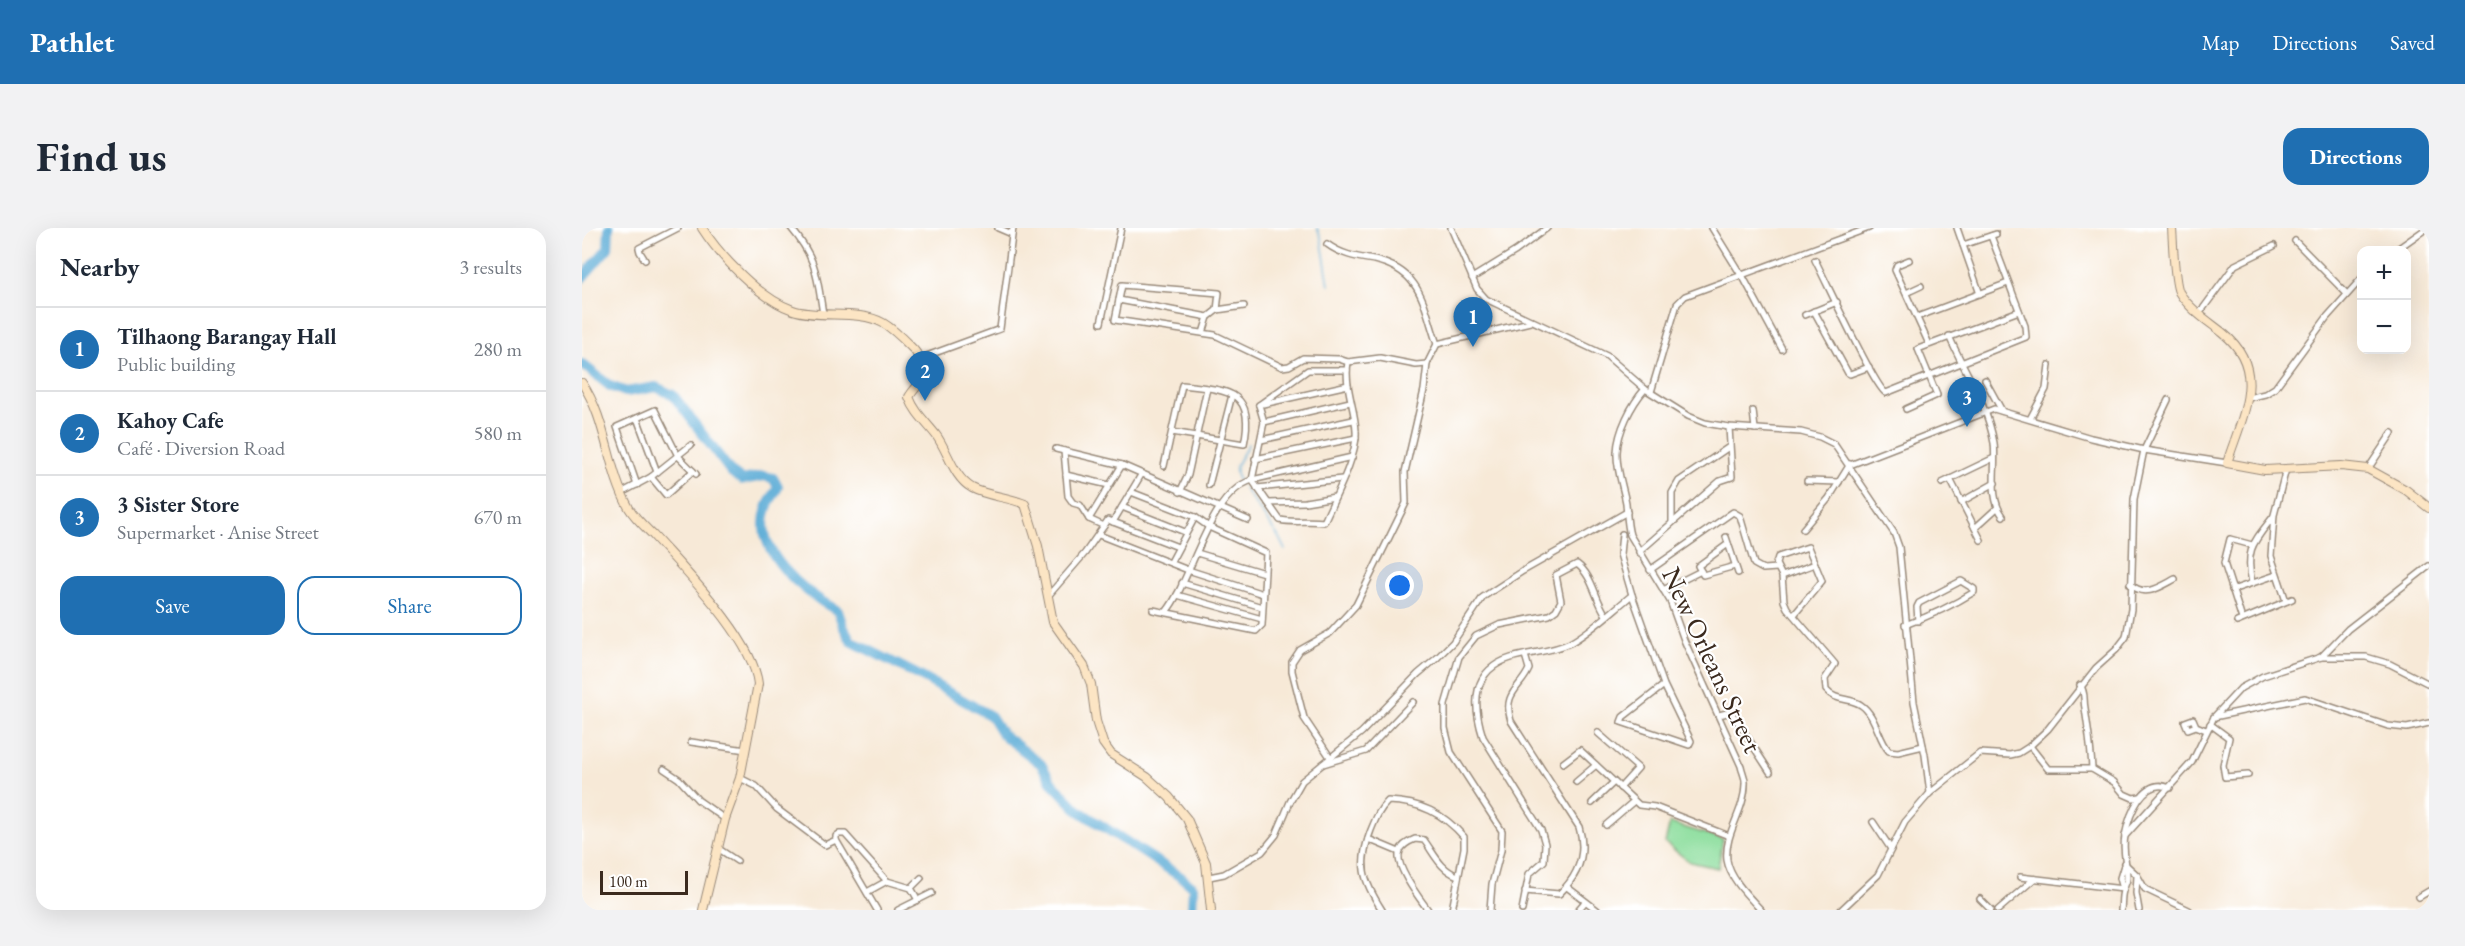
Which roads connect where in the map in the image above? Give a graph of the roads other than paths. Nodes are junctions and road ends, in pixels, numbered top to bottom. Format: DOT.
graph roads {
  1 [pos="678,228"];
  2 [pos="702,228"];
  3 [pos="790,228"];
  4 [pos="998,228"];
  5 [pos="1121,228"];
  6 [pos="1451,228"];
  7 [pos="1547,228"];
  8 [pos="1712,228"];
  9 [pos="1869,228"];
  10 [pos="1957,228"];
  11 [pos="2172,228"];
  12 [pos="2423,229"];
  13 [pos="1012,231"];
  14 [pos="2295,241"];
  15 [pos="1326,244"];
  16 [pos="1963,245"];
  17 [pos="2274,246"];
  18 [pos="2401,246"];
  19 [pos="645,260"];
  20 [pos="1815,260"];
  21 [pos="1909,260"];
  22 [pos="1742,275"];
  23 [pos="1472,278"];
  24 [pos="2008,283"];
  25 [pos="2357,283"];
  26 [pos="1921,286"];
  27 [pos="1906,293"];
  28 [pos="1980,294"];
  29 [pos="2347,294"];
  30 [pos="1106,301"];
  31 [pos="1119,302"];
  32 [pos="1837,302"];
  33 [pos="1244,306"];
  34 [pos="1217,310"];
  35 [pos="1814,311"];
  36 [pos="2019,311"];
  37 [pos="823,314"];
  38 [pos="2199,314"];
  39 [pos="1805,315"];
  40 [pos="1208,316"];
  41 [pos="1917,317"];
  42 [pos="1530,321"];
  43 [pos="1101,323"];
  44 [pos="1203,333"];
  45 [pos="1949,336"];
  46 [pos="1437,344"];
  47 [pos="1929,344"];
  48 [pos="1782,350"];
  49 [pos="921,358"];
  50 [pos="1348,362"];
  51 [pos="1961,363"];
  52 [pos="1427,364"];
  53 [pos="2049,364"];
  54 [pos="1869,367"];
  55 [pos="1347,370"];
  56 [pos="1929,376"];
  57 [pos="1985,380"];
  58 [pos="582,383"];
  59 [pos="1348,385"];
  60 [pos="1207,388"];
  61 [pos="1648,391"];
  62 [pos="1232,395"];
  63 [pos="2248,398"];
  64 [pos="2168,400"];
  65 [pos="1350,402"];
  66 [pos="1259,405"];
  67 [pos="1906,409"];
  68 [pos="1753,411"];
  69 [pos="1987,411"];
  70 [pos="2002,411"];
  71 [pos="637,418"];
  72 [pos="2030,419"];
  73 [pos="1353,420"];
  74 [pos="1264,422"];
  75 [pos="1729,427"];
  76 [pos="1755,429"];
  77 [pos="1172,432"];
  78 [pos="2392,433"];
  79 [pos="1196,436"];
  80 [pos="1356,438"];
  81 [pos="1261,440"];
  82 [pos="1221,441"];
  83 [pos="691,445"];
  84 [pos="1729,447"];
  85 [pos="1056,449"];
  86 [pos="2145,450"];
  87 [pos="1064,451"];
  88 [pos="678,456"];
  89 [pos="1352,457"];
  90 [pos="1994,458"];
  91 [pos="1256,459"];
  92 [pos="2228,463"];
  93 [pos="1122,465"];
  94 [pos="1850,465"];
  95 [pos="1164,466"];
  96 [pos="2368,469"];
  97 [pos="2286,470"];
  98 [pos="657,472"];
  99 [pos="1141,474"];
  100 [pos="1066,475"];
  101 [pos="651,477"];
  102 [pos="1342,479"];
  103 [pos="1950,479"];
  104 [pos="1252,480"];
  105 [pos="1807,481"];
  106 [pos="1839,482"];
  107 [pos="1942,483"];
  108 [pos="1995,483"];
  109 [pos="637,485"];
  110 [pos="1108,485"];
  111 [pos="1209,485"];
  112 [pos="1257,488"];
  113 [pos="623,492"];
  114 [pos="1131,492"];
  115 [pos="1180,492"];
  116 [pos="1335,497"];
  117 [pos="1961,502"];
  118 [pos="1268,503"];
  119 [pos="1122,507"];
  120 [pos="1997,508"];
  121 [pos="2429,508"];
  122 [pos="1221,509"];
  123 [pos="1627,512"];
  124 [pos="2274,515"];
  125 [pos="2003,516"];
  126 [pos="1195,517"];
  127 [pos="1089,519"];
  128 [pos="1248,520"];
  129 [pos="1113,522"];
  130 [pos="1672,522"];
  131 [pos="1104,526"];
  132 [pos="1209,527"];
  133 [pos="1975,528"];
  134 [pos="1803,529"];
  135 [pos="1185,532"];
  136 [pos="1622,534"];
  137 [pos="1099,535"];
  138 [pos="1726,537"];
  139 [pos="1981,540"];
  140 [pos="1728,544"];
  141 [pos="2252,544"];
  142 [pos="1178,548"];
  143 [pos="1639,552"];
  144 [pos="1197,553"];
  145 [pos="1171,562"];
  146 [pos="1815,564"];
  147 [pos="1735,566"];
  148 [pos="2429,566"];
  149 [pos="1777,568"];
  150 [pos="1188,570"];
  151 [pos="1650,570"];
  152 [pos="1701,571"];
  153 [pos="1263,573"];
  154 [pos="1738,573"];
  155 [pos="2276,575"];
  156 [pos="1782,576"];
  157 [pos="2175,579"];
  158 [pos="1182,583"];
  159 [pos="2252,583"];
  160 [pos="2130,584"];
  161 [pos="1663,590"];
  162 [pos="2232,590"];
  163 [pos="1263,594"];
  164 [pos="1177,595"];
  165 [pos="1632,595"];
  166 [pos="1048,597"];
  167 [pos="1262,607"];
  168 [pos="1153,610"];
  169 [pos="1166,612"];
  170 [pos="1606,615"];
  171 [pos="1794,615"];
  172 [pos="1262,619"];
  173 [pos="1918,621"];
  174 [pos="1905,626"];
  175 [pos="1525,655"];
  176 [pos="2321,657"];
  177 [pos="2429,684"];
  178 [pos="1664,685"];
  179 [pos="2080,685"];
  180 [pos="1413,702"];
  181 [pos="1719,715"];
  182 [pos="2214,717"];
  183 [pos="2429,723"];
  184 [pos="2210,724"];
  185 [pos="2196,726"];
  186 [pos="2206,730"];
  187 [pos="1598,733"];
  188 [pos="691,742"];
  189 [pos="1923,746"];
  190 [pos="2030,746"];
  191 [pos="746,750"];
  192 [pos="1330,757"];
  193 [pos="1563,763"];
  194 [pos="1321,765"];
  195 [pos="1596,765"];
  196 [pos="664,769"];
  197 [pos="2092,769"];
  198 [pos="1770,772"];
  199 [pos="2248,775"];
  200 [pos="740,778"];
  201 [pos="1576,782"];
  202 [pos="1614,782"];
  203 [pos="1620,788"];
  204 [pos="2169,788"];
  205 [pos="1930,793"];
  206 [pos="2140,797"];
  207 [pos="1634,801"];
  208 [pos="1592,803"];
  209 [pos="725,819"];
  210 [pos="1874,822"];
  211 [pos="1606,825"];
  212 [pos="1729,836"];
  213 [pos="2125,836"];
  214 [pos="1368,839"];
  215 [pos="836,840"];
  216 [pos="719,849"];
  217 [pos="1891,849"];
  218 [pos="1399,852"];
  219 [pos="737,861"];
  220 [pos="2124,864"];
  221 [pos="2137,875"];
  222 [pos="1458,876"];
  223 [pos="1209,877"];
  224 [pos="2020,877"];
  225 [pos="921,878"];
  226 [pos="2034,879"];
  227 [pos="887,881"];
  228 [pos="1567,886"];
  229 [pos="911,888"];
  230 [pos="2123,889"];
  231 [pos="1525,891"];
  232 [pos="2429,891"];
  233 [pos="867,892"];
  234 [pos="932,893"];
  235 [pos="2419,897"];
  236 [pos="1980,899"];
  237 [pos="918,900"];
  238 [pos="1585,902"];
  239 [pos="703,910"];
  240 [pos="877,910"];
  241 [pos="898,910"];
  242 [pos="1210,910"];
  243 [pos="1382,910"];
  244 [pos="1428,910"];
  245 [pos="1452,910"];
  246 [pos="1490,910"];
  247 [pos="1522,910"];
  248 [pos="1578,910"];
  249 [pos="1596,910"];
  250 [pos="1761,910"];
  251 [pos="1841,910"];
  252 [pos="1991,910"];
  253 [pos="1998,910"];
  254 [pos="2121,910"];
  255 [pos="2139,910"];
  256 [pos="2189,910"];
  1 -- 19 [label="street"];
  2 -- 37 [label="street"];
  3 -- 37 [label="street"];
  4 -- 13 [label="street"];
  5 -- 30 [label="street"];
  6 -- 23 [label="street"];
  7 -- 23 [label="street"];
  8 -- 22 [label="street"];
  9 -- 22 [label="street"];
  10 -- 16 [label="street"];
  11 -- 38 [label="street"];
  12 -- 18 [label="street"];
  13 -- 49 [label="street"];
  14 -- 29 [label="street"];
  15 -- 46 [label="street"];
  16 -- 24 [label="street"];
  16 -- 28 [label="street"];
  17 -- 38 [label="street"];
  20 -- 32 [label="street"];
  21 -- 27 [label="street"];
  22 -- 48 [label="street"];
  22 -- 61 [label="street, New Orleans Street"];
  23 -- 42 [label="street"];
  24 -- 28 [label="street"];
  24 -- 36 [label="street"];
  25 -- 29 [label="street"];
  26 -- 27 [label="street"];
  27 -- 41 [label="street"];
  28 -- 41 [label="street"];
  29 -- 63 [label="street"];
  30 -- 31 [label="street"];
  30 -- 43 [label="street"];
  31 -- 34 [label="street"];
  31 -- 40 [label="street"];
  31 -- 44 [label="street"];
  32 -- 35 [label="street"];
  32 -- 54 [label="street"];
  33 -- 34 [label="street"];
  34 -- 40 [label="street"];
  35 -- 39 [label="street"];
  35 -- 54 [label="street"];
  36 -- 45 [label="street"];
  36 -- 51 [label="street"];
  37 -- 49 [label="street"];
  38 -- 63 [label="street"];
  40 -- 44 [label="street"];
  41 -- 47 [label="street"];
  42 -- 46 [label="street"];
  42 -- 61 [label="street"];
  44 -- 50 [label="street"];
  45 -- 47 [label="street"];
  45 -- 51 [label="street"];
  46 -- 52 [label="street"];
  47 -- 56 [label="street"];
  49 -- 166 [label="street"];
  50 -- 52 [label="street"];
  50 -- 55 [label="street"];
  51 -- 56 [label="street"];
  51 -- 69 [label="street"];
  52 -- 192 [label="street"];
  53 -- 72 [label="street"];
  54 -- 56 [label="street"];
  55 -- 59 [label="street"];
  55 -- 66 [label="street"];
  56 -- 67 [label="street"];
  57 -- 70 [label="street"];
  58 -- 113 [label="street"];
  59 -- 65 [label="street"];
  59 -- 66 [label="street"];
  60 -- 62 [label="street"];
  60 -- 77 [label="street"];
  60 -- 79 [label="street"];
  61 -- 75 [label="street"];
  61 -- 123 [label="street, New Orleans Street"];
  62 -- 82 [label="street"];
  62 -- 82 [label="street"];
  63 -- 92 [label="street"];
  64 -- 86 [label="street"];
  65 -- 73 [label="street"];
  65 -- 74 [label="street"];
  66 -- 74 [label="street"];
  68 -- 76 [label="street"];
  69 -- 70 [label="street"];
  69 -- 90 [label="street"];
  69 -- 94 [label="street"];
  70 -- 72 [label="street"];
  71 -- 88 [label="street"];
  71 -- 98 [label="street"];
  71 -- 109 [label="street"];
  72 -- 86 [label="street"];
  73 -- 80 [label="street"];
  73 -- 81 [label="street"];
  74 -- 81 [label="street"];
  75 -- 76 [label="street"];
  75 -- 84 [label="street"];
  76 -- 94 [label="street"];
  77 -- 79 [label="street"];
  77 -- 95 [label="street"];
  78 -- 96 [label="street"];
  79 -- 82 [label="street"];
  79 -- 115 [label="street"];
  80 -- 89 [label="street"];
  80 -- 91 [label="street"];
  81 -- 91 [label="street"];
  82 -- 111 [label="street"];
  83 -- 88 [label="street"];
  84 -- 130 [label="street"];
  84 -- 130 [label="street"];
  85 -- 87 [label="street"];
  86 -- 92 [label="street"];
  86 -- 160 [label="street"];
  87 -- 93 [label="street"];
  87 -- 100 [label="street"];
  88 -- 98 [label="street"];
  88 -- 101 [label="street"];
  89 -- 102 [label="street"];
  89 -- 104 [label="street"];
  90 -- 103 [label="street"];
  90 -- 108 [label="street"];
  91 -- 104 [label="street"];
  92 -- 97 [label="street"];
  93 -- 99 [label="street"];
  93 -- 110 [label="street"];
  94 -- 106 [label="street"];
  94 -- 174 [label="street"];
  96 -- 97 [label="street"];
  96 -- 121 [label="street"];
  97 -- 124 [label="street"];
  98 -- 101 [label="street"];
  99 -- 114 [label="street"];
  99 -- 115 [label="street"];
  100 -- 110 [label="street"];
  100 -- 127 [label="street"];
  101 -- 109 [label="street"];
  102 -- 112 [label="street"];
  102 -- 116 [label="street"];
  103 -- 107 [label="street"];
  103 -- 117 [label="street"];
  104 -- 112 [label="street"];
  104 -- 122 [label="street"];
  105 -- 106 [label="street"];
  106 -- 134 [label="street"];
  108 -- 117 [label="street"];
  108 -- 120 [label="street"];
  109 -- 113 [label="street"];
  110 -- 127 [label="street"];
  112 -- 118 [label="street"];
  113 -- 191 [label="street"];
  114 -- 119 [label="street"];
  114 -- 126 [label="street"];
  115 -- 122 [label="street"];
  116 -- 118 [label="street"];
  116 -- 118 [label="street"];
  117 -- 133 [label="street"];
  119 -- 129 [label="street"];
  119 -- 135 [label="street"];
  120 -- 125 [label="street"];
  120 -- 133 [label="street"];
  122 -- 128 [label="street"];
  122 -- 132 [label="street"];
  123 -- 143 [label="street, New Orleans Street"];
  123 -- 192 [label="street"];
  124 -- 141 [label="street"];
  124 -- 155 [label="street"];
  126 -- 132 [label="street"];
  126 -- 135 [label="street"];
  127 -- 131 [label="street"];
  129 -- 131 [label="street"];
  129 -- 142 [label="street"];
  130 -- 143 [label="street"];
  131 -- 137 [label="street"];
  132 -- 144 [label="street"];
  132 -- 153 [label="street"];
  133 -- 139 [label="street"];
  135 -- 142 [label="street"];
  136 -- 165 [label="street"];
  137 -- 145 [label="street"];
  137 -- 166 [label="street"];
  138 -- 140 [label="street"];
  140 -- 147 [label="street"];
  140 -- 152 [label="street"];
  141 -- 159 [label="street"];
  141 -- 162 [label="street"];
  142 -- 145 [label="street"];
  143 -- 151 [label="street, New Orleans Street"];
  144 -- 150 [label="street"];
  144 -- 153 [label="street"];
  145 -- 150 [label="street"];
  146 -- 149 [label="street"];
  146 -- 156 [label="street"];
  146 -- 171 [label="street"];
  147 -- 152 [label="street"];
  147 -- 154 [label="street"];
  148 -- 176 [label="street"];
  149 -- 151 [label="street"];
  149 -- 156 [label="street"];
  150 -- 158 [label="street"];
  150 -- 163 [label="street"];
  151 -- 161 [label="street, New Orleans Street"];
  152 -- 161 [label="street"];
  153 -- 163 [label="street"];
  155 -- 159 [label="street"];
  155 -- 162 [label="street"];
  156 -- 171 [label="street"];
  157 -- 160 [label="street"];
  158 -- 164 [label="street"];
  158 -- 167 [label="street"];
  159 -- 162 [label="street"];
  160 -- 179 [label="street"];
  161 -- 181 [label="street, New Orleans Street"];
  163 -- 167 [label="street"];
  164 -- 169 [label="street"];
  164 -- 172 [label="street"];
  165 -- 170 [label="street"];
  165 -- 178 [label="street"];
  166 -- 223 [label="street"];
  167 -- 172 [label="street"];
  168 -- 169 [label="street"];
  169 -- 172 [label="street"];
  170 -- 175 [label="street"];
  170 -- 246 [label="street"];
  171 -- 189 [label="street"];
  173 -- 173 [label="street"];
  173 -- 174 [label="street"];
  174 -- 189 [label="street"];
  175 -- 228 [label="street"];
  175 -- 231 [label="street"];
  176 -- 177 [label="street"];
  176 -- 182 [label="street"];
  178 -- 178 [label="street"];
  179 -- 190 [label="street"];
  179 -- 197 [label="street"];
  180 -- 194 [label="street"];
  181 -- 198 [label="street"];
  181 -- 212 [label="street, New Orleans Street"];
  182 -- 183 [label="street"];
  182 -- 184 [label="street"];
  184 -- 186 [label="street"];
  184 -- 199 [label="street"];
  185 -- 186 [label="street"];
  186 -- 204 [label="street"];
  187 -- 203 [label="street"];
  188 -- 191 [label="street"];
  189 -- 205 [label="street"];
  190 -- 197 [label="street"];
  190 -- 205 [label="street"];
  191 -- 200 [label="street"];
  192 -- 194 [label="street"];
  193 -- 195 [label="street"];
  194 -- 223 [label="street"];
  195 -- 201 [label="street"];
  195 -- 202 [label="street"];
  196 -- 209 [label="street"];
  197 -- 206 [label="street"];
  200 -- 209 [label="street"];
  200 -- 215 [label="street"];
  202 -- 203 [label="street"];
  202 -- 208 [label="street"];
  203 -- 207 [label="street"];
  204 -- 206 [label="street"];
  204 -- 213 [label="street"];
  205 -- 217 [label="street"];
  206 -- 213 [label="street"];
  207 -- 211 [label="street"];
  207 -- 212 [label="street"];
  209 -- 216 [label="street"];
  210 -- 217 [label="street"];
  212 -- 250 [label="street, New Orleans Street"];
  213 -- 220 [label="street"];
  214 -- 218 [label="street"];
  214 -- 222 [label="street"];
  214 -- 243 [label="street"];
  215 -- 227 [label="street"];
  215 -- 233 [label="street"];
  216 -- 219 [label="street"];
  216 -- 239 [label="street"];
  217 -- 251 [label="street"];
  218 -- 222 [label="street"];
  218 -- 244 [label="street"];
  220 -- 221 [label="street"];
  220 -- 230 [label="street"];
  221 -- 255 [label="street"];
  221 -- 256 [label="street"];
  222 -- 245 [label="street"];
  223 -- 242 [label="street"];
  224 -- 226 [label="street"];
  225 -- 229 [label="street"];
  226 -- 230 [label="street"];
  226 -- 253 [label="street"];
  227 -- 229 [label="street"];
  227 -- 233 [label="street"];
  228 -- 231 [label="street"];
  228 -- 238 [label="street"];
  229 -- 237 [label="street"];
  230 -- 254 [label="street"];
  231 -- 247 [label="street"];
  232 -- 235 [label="street"];
  233 -- 240 [label="street"];
  234 -- 237 [label="street"];
  236 -- 252 [label="street"];
  237 -- 241 [label="street"];
  238 -- 248 [label="street"];
  238 -- 249 [label="street"];
}
